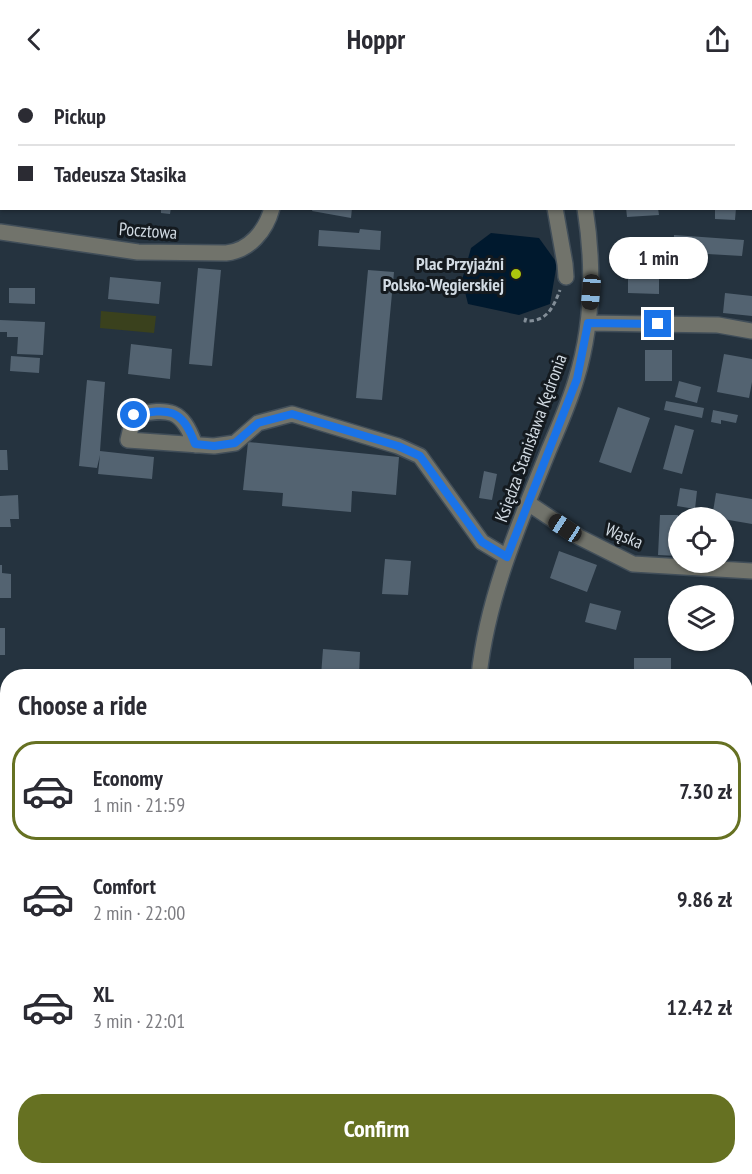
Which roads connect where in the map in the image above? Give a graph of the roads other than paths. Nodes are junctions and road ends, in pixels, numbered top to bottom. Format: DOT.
graph roads {
  1 [pos="272,210"];
  2 [pos="555,210"];
  3 [pos="585,210"];
  4 [pos="0,232"];
  5 [pos="566,277"];
  6 [pos="588,323"];
  7 [pos="752,331"];
  8 [pos="195,444"];
  9 [pos="528,503"];
  10 [pos="507,557"];
  11 [pos="752,571"];
  12 [pos="480,669"];
  1 -- 4 [label="street, Pocztowa"];
  2 -- 5 [label="street"];
  3 -- 6 [label="street, Księdza Stanisława Kędronia"];
  6 -- 7 [label="street"];
  6 -- 9 [label="street, Księdza Stanisława Kędronia"];
  8 -- 10 [label="street"];
  9 -- 10 [label="street, Księdza Stanisława Kędronia"];
  9 -- 11 [label="street, Wąska"];
  10 -- 12 [label="street, Księdza Stanisława Kędronia"];
}
